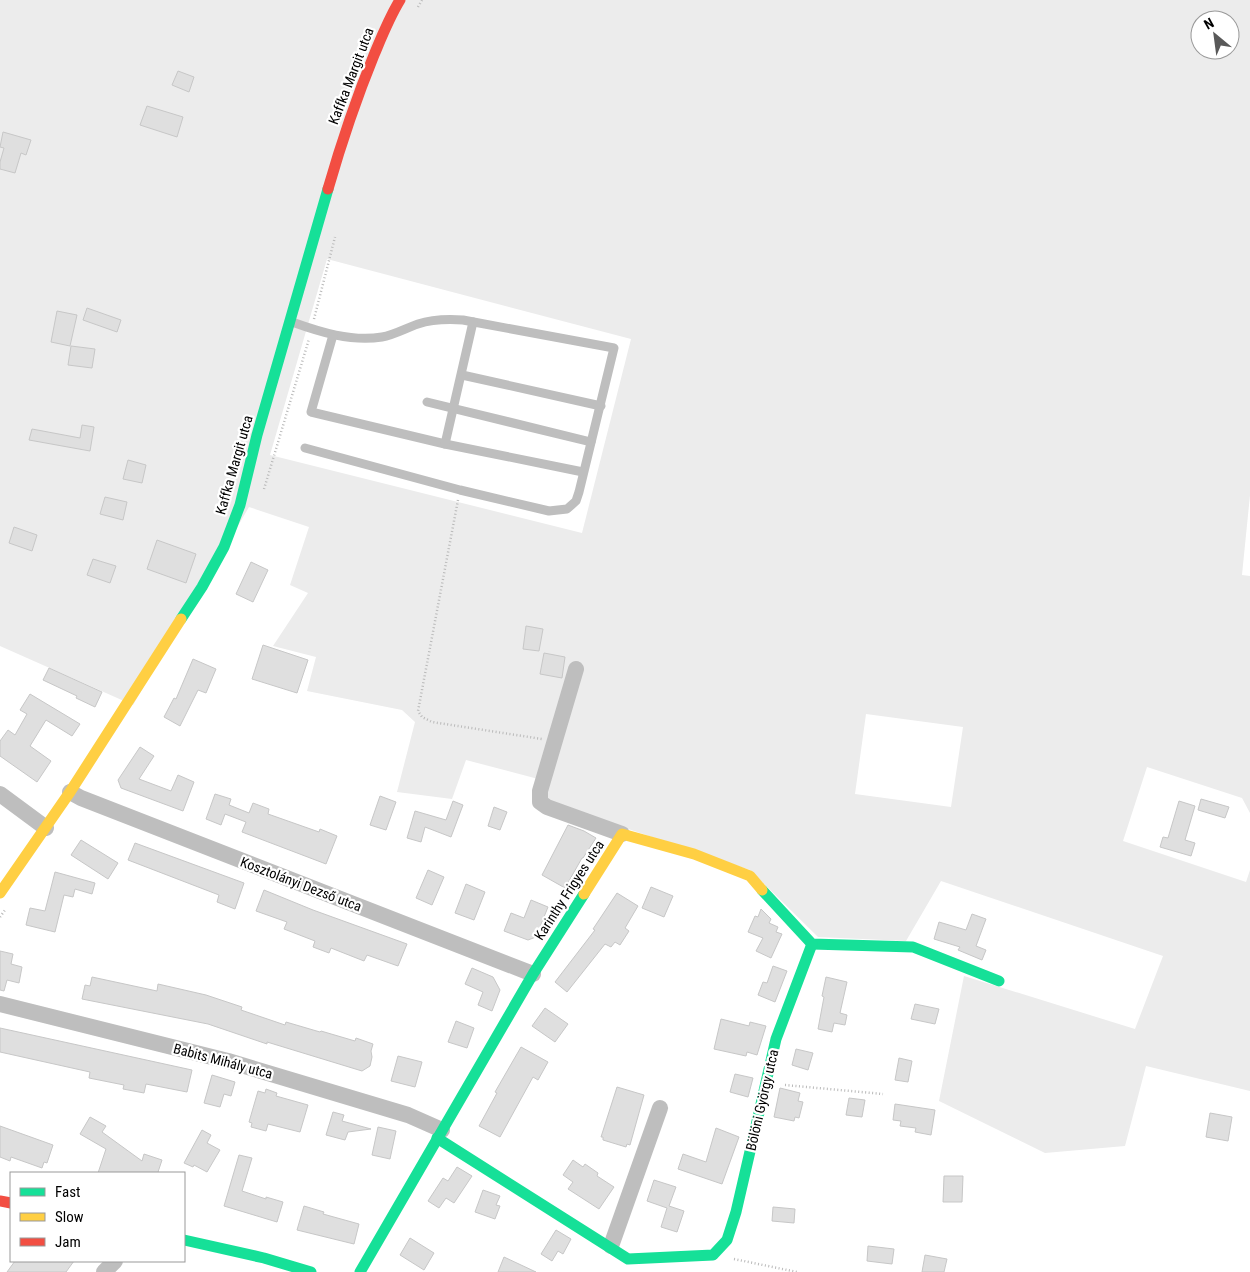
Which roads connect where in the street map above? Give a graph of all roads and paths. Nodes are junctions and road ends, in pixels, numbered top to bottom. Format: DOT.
graph roads {
  1 [pos="400,0"];
  2 [pos="291,322"];
  3 [pos="473,322"];
  4 [pos="333,335"];
  5 [pos="462,375"];
  6 [pos="426,402"];
  7 [pos="601,406"];
  8 [pos="454,409"];
  9 [pos="591,442"];
  10 [pos="445,444"];
  11 [pos="305,448"];
  12 [pos="583,472"];
  13 [pos="460,490"];
  14 [pos="576,669"];
  15 [pos="546,740"];
  16 [pos="70,792"];
  17 [pos="0,794"];
  18 [pos="46,828"];
  19 [pos="622,834"];
  20 [pos="0,893"];
  21 [pos="812,944"];
  22 [pos="532,974"];
  23 [pos="999,981"];
  24 [pos="0,1004"];
  25 [pos="766,1084"];
  26 [pos="883,1094"];
  27 [pos="660,1108"];
  28 [pos="440,1134"];
  29 [pos="185,1240"];
  30 [pos="611,1246"];
  31 [pos="713,1255"];
  32 [pos="114,1262"];
  33 [pos="628,1265"];
  34 [pos="104,1272"];
  35 [pos="311,1272"];
  36 [pos="360,1272"];
  37 [pos="797,1272"];
  1 -- 2 [label="street, Kaffka Margit utca"];
  2 -- 4 [label="lane"];
  2 -- 16 [label="street, Kaffka Margit utca"];
  3 -- 4 [label="lane"];
  3 -- 5 [label="lane"];
  3 -- 7 [label="lane"];
  4 -- 10 [label="lane"];
  5 -- 7 [label="lane"];
  5 -- 8 [label="lane"];
  6 -- 8 [label="lane"];
  7 -- 9 [label="lane"];
  8 -- 9 [label="lane"];
  8 -- 10 [label="lane"];
  9 -- 12 [label="lane"];
  10 -- 12 [label="lane"];
  11 -- 13 [label="lane"];
  12 -- 13 [label="lane"];
  13 -- 15 [label="path"];
  14 -- 19 [label="street"];
  16 -- 18 [label="street, Kaffka Margit utca"];
  16 -- 22 [label="street, Kosztolányi Dezső utca"];
  17 -- 18 [label="street"];
  18 -- 20 [label="street, Kaffka Margit utca"];
  19 -- 21 [label="street, Karinthy Frigyes utca"];
  19 -- 22 [label="street, Karinthy Frigyes utca"];
  21 -- 23 [label="street"];
  21 -- 25 [label="street, Bölöni György utca"];
  22 -- 28 [label="street, Karinthy Frigyes utca"];
  24 -- 28 [label="street, Babits Mihály utca"];
  25 -- 26 [label="path"];
  25 -- 31 [label="street, Bölöni György utca"];
  27 -- 30 [label="street"];
  28 -- 30 [label="street, Babits Mihály utca"];
  28 -- 36 [label="street, Karinthy Frigyes utca"];
  29 -- 35 [label="street"];
  30 -- 33 [label="street, Babits Mihály utca"];
  31 -- 33 [label="street, Babits Mihály utca"];
  31 -- 37 [label="path"];
  32 -- 34 [label="street"];
}
